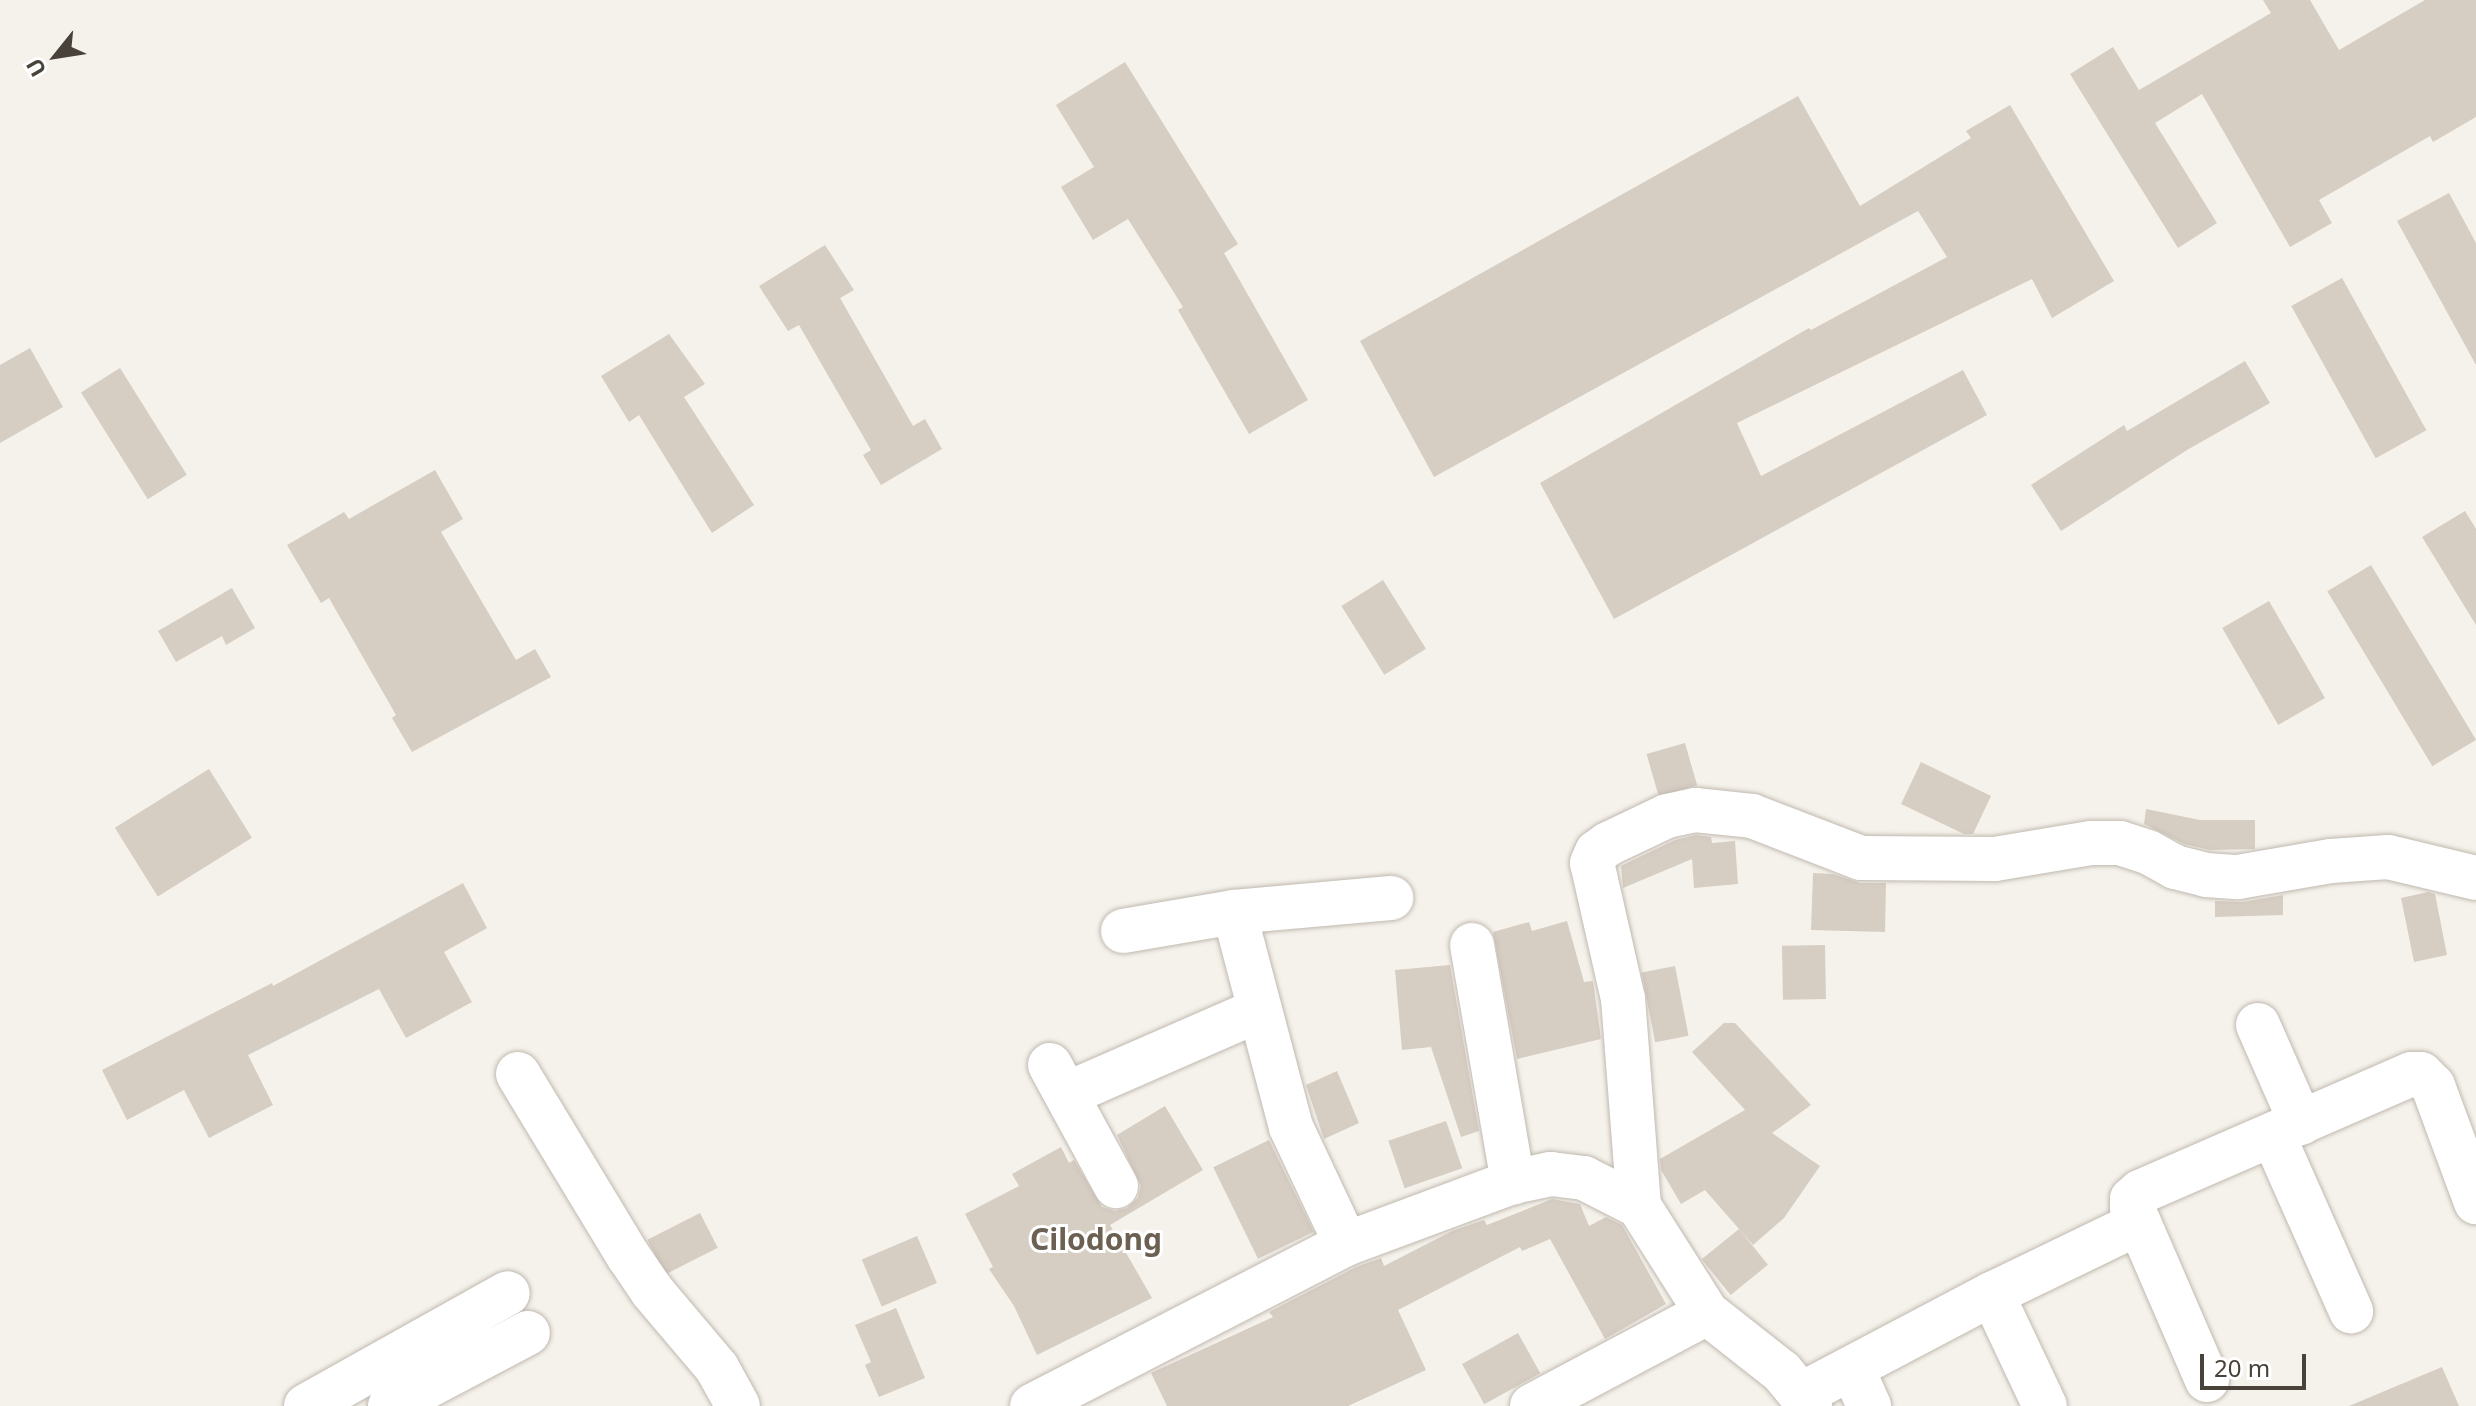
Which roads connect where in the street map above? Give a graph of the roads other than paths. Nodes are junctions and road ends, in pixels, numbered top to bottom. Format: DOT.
graph roads {
  1 [pos="2476,878"];
  2 [pos="1391,898"];
  3 [pos="1234,912"];
  4 [pos="1123,931"];
  5 [pos="1472,945"];
  6 [pos="1259,1010"];
  7 [pos="2258,1025"];
  8 [pos="518,1074"];
  9 [pos="2287,1129"];
  10 [pos="1513,1182"];
  11 [pos="1116,1186"];
  12 [pos="2476,1202"];
  13 [pos="1639,1206"];
  14 [pos="2139,1223"];
  15 [pos="1346,1244"];
  16 [pos="508,1293"];
  17 [pos="1992,1294"];
  18 [pos="2351,1311"];
  19 [pos="1707,1313"];
  20 [pos="528,1333"];
  21 [pos="2207,1380"];
  22 [pos="1860,1387"];
  23 [pos="1806,1400"];
  24 [pos="306,1406"];
  25 [pos="390,1406"];
  26 [pos="738,1406"];
  27 [pos="1032,1406"];
  28 [pos="1532,1406"];
  29 [pos="2045,1406"];
  1 -- 13 [label="street"];
  2 -- 3 [label="street"];
  3 -- 4 [label="street"];
  3 -- 6 [label="street"];
  5 -- 10 [label="street"];
  6 -- 11 [label="street"];
  6 -- 15 [label="street"];
  7 -- 9 [label="street"];
  8 -- 26 [label="street"];
  9 -- 12 [label="street"];
  9 -- 14 [label="street"];
  9 -- 18 [label="street"];
  10 -- 13 [label="street"];
  10 -- 15 [label="street"];
  13 -- 19 [label="street"];
  14 -- 17 [label="street"];
  14 -- 21 [label="street"];
  15 -- 27 [label="street"];
  16 -- 24 [label="street"];
  17 -- 22 [label="street"];
  17 -- 29 [label="street"];
  19 -- 23 [label="street"];
  19 -- 28 [label="street"];
  20 -- 25 [label="street"];
  22 -- 23 [label="street"];
}
